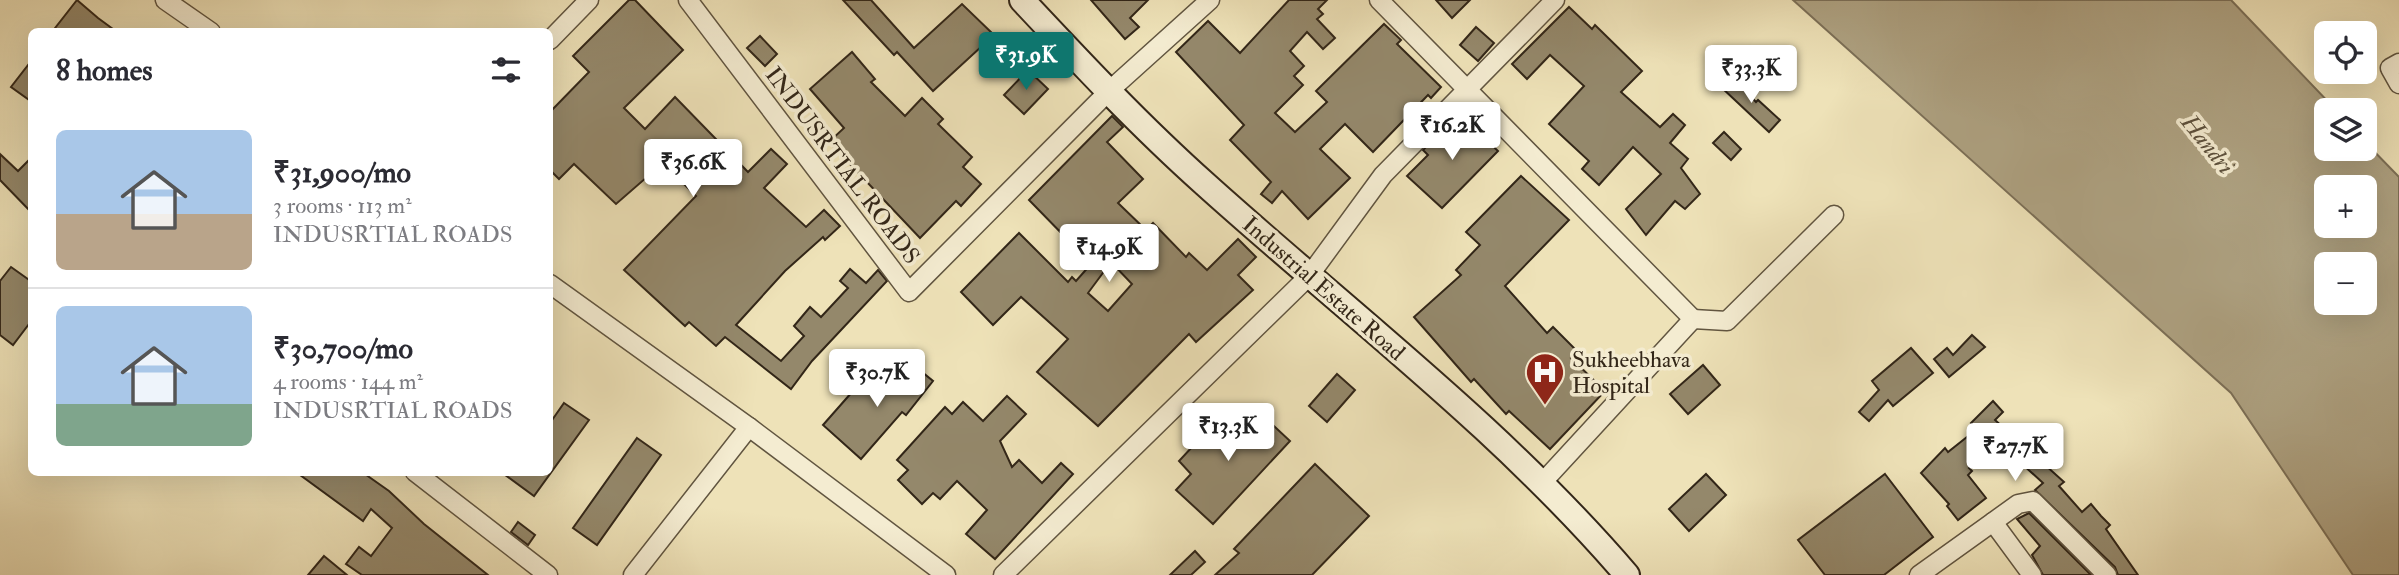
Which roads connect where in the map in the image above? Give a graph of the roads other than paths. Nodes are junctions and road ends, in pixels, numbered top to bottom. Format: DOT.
graph roads {
  1 [pos="165,0"];
  2 [pos="589,0"];
  3 [pos="688,0"];
  4 [pos="1022,0"];
  5 [pos="1210,0"];
  6 [pos="1379,0"];
  7 [pos="1555,0"];
  8 [pos="205,28"];
  9 [pos="553,37"];
  10 [pos="2399,63"];
  11 [pos="2399,84"];
  12 [pos="1468,88"];
  13 [pos="1109,91"];
  14 [pos="1834,215"];
  15 [pos="1309,276"];
  16 [pos="553,286"];
  17 [pos="1693,319"];
  18 [pos="749,427"];
  19 [pos="420,476"];
  20 [pos="1541,484"];
  21 [pos="1993,522"];
  22 [pos="548,575"];
  23 [pos="633,575"];
  24 [pos="946,575"];
  25 [pos="1003,575"];
  26 [pos="1627,575"];
  27 [pos="1919,575"];
  28 [pos="2032,575"];
  29 [pos="2107,575"];
  1 -- 8 [label="street"];
  2 -- 9 [label="street"];
  3 -- 13 [label="street, INDUSRTIAL ROADS"];
  4 -- 13 [label="main road, Industrial Estate Road"];
  5 -- 13 [label="street, INDUSRTIAL ROADS"];
  6 -- 12 [label="street"];
  7 -- 12 [label="street"];
  10 -- 11 [label="street"];
  12 -- 15 [label="street"];
  12 -- 17 [label="street"];
  13 -- 15 [label="main road, Industrial Estate Road"];
  14 -- 17 [label="street"];
  15 -- 20 [label="main road, Industrial Estate Road"];
  15 -- 25 [label="street"];
  16 -- 18 [label="street"];
  17 -- 20 [label="street"];
  18 -- 23 [label="street"];
  18 -- 24 [label="street"];
  19 -- 22 [label="street"];
  20 -- 26 [label="main road, Industrial Estate Road"];
  21 -- 27 [label="street"];
  21 -- 28 [label="street"];
  21 -- 29 [label="street"];
}
